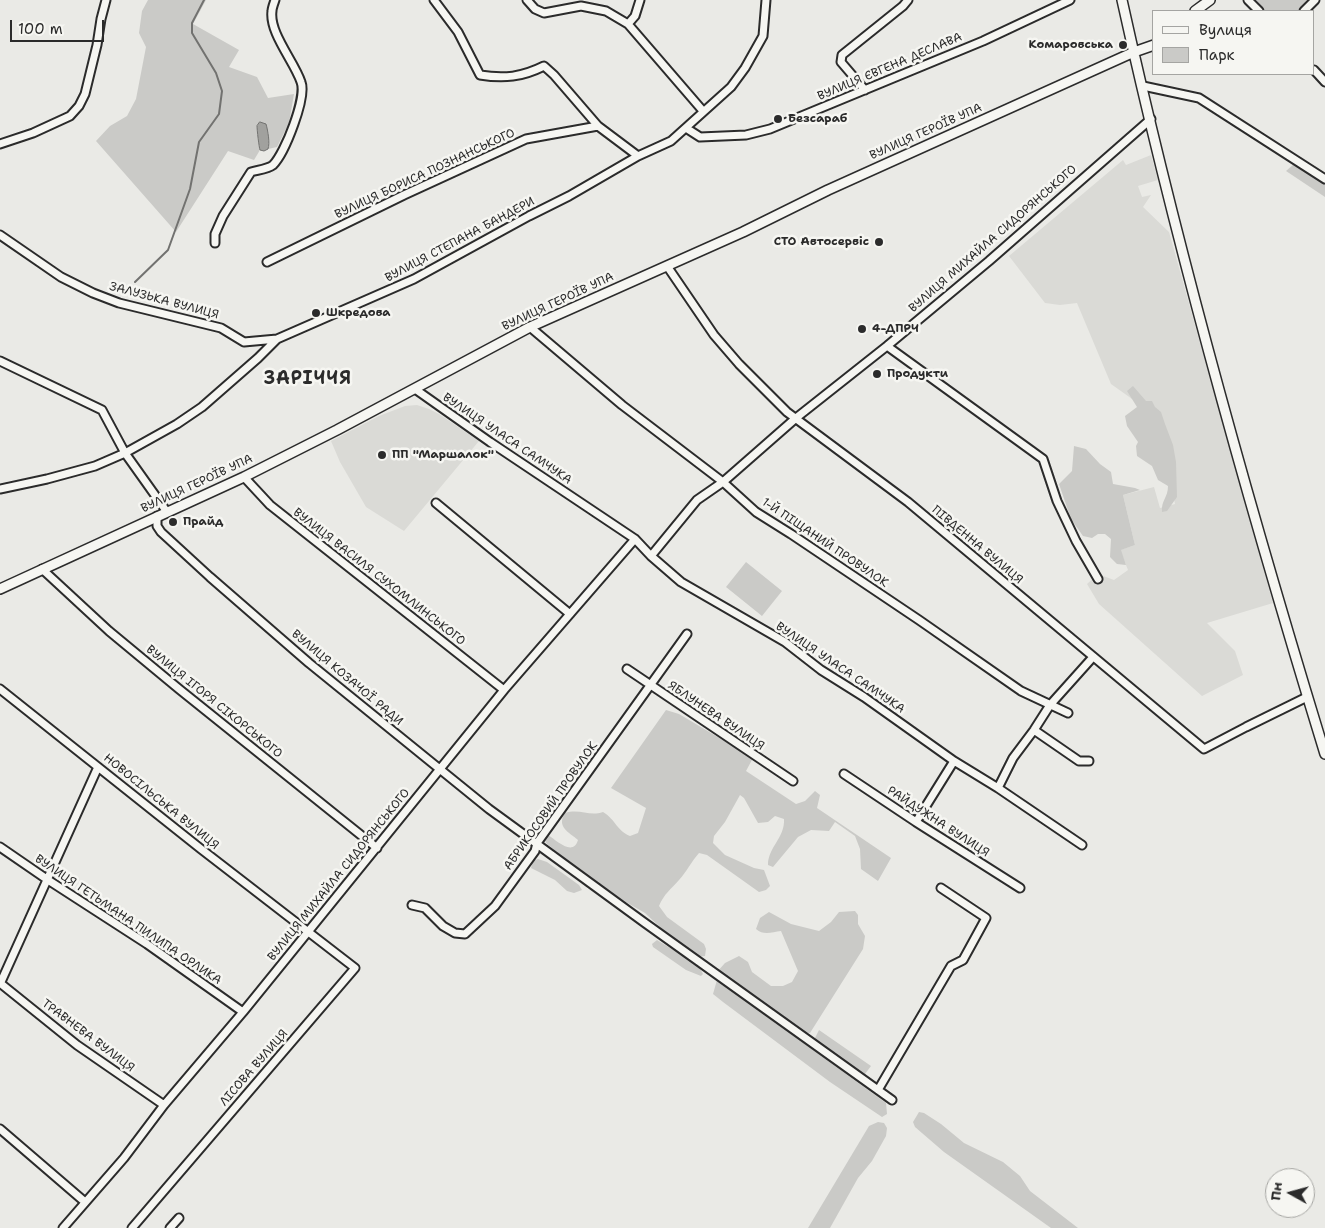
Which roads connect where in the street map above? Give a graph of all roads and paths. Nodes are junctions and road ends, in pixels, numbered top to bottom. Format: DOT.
graph roads {
  1 [pos="106,0"];
  2 [pos="275,0"];
  3 [pos="434,0"];
  4 [pos="528,0"];
  5 [pos="640,0"];
  6 [pos="766,0"];
  7 [pos="908,0"];
  8 [pos="1070,0"];
  9 [pos="1122,0"];
  10 [pos="1210,0"];
  11 [pos="1248,0"];
  12 [pos="1315,0"];
  13 [pos="1196,10"];
  14 [pos="1258,10"];
  15 [pos="1305,10"];
  16 [pos="628,24"];
  17 [pos="1152,46"];
  18 [pos="1134,52"];
  19 [pos="1315,71"];
  20 [pos="1325,82"];
  21 [pos="1143,86"];
  22 [pos="865,90"];
  23 [pos="703,111"];
  24 [pos="1151,119"];
  25 [pos="598,126"];
  26 [pos="686,128"];
  27 [pos="0,144"];
  28 [pos="638,156"];
  29 [pos="1325,179"];
  30 [pos="0,235"];
  31 [pos="215,243"];
  32 [pos="268,262"];
  33 [pos="667,266"];
  34 [pos="530,327"];
  35 [pos="277,339"];
  36 [pos="887,346"];
  37 [pos="0,362"];
  38 [pos="415,389"];
  39 [pos="796,418"];
  40 [pos="125,453"];
  41 [pos="244,477"];
  42 [pos="723,482"];
  43 [pos="0,489"];
  44 [pos="436,504"];
  45 [pos="167,512"];
  46 [pos="158,516"];
  47 [pos="635,539"];
  48 [pos="651,556"];
  49 [pos="42,569"];
  50 [pos="1098,579"];
  51 [pos="0,589"];
  52 [pos="570,614"];
  53 [pos="687,634"];
  54 [pos="1092,657"];
  55 [pos="627,669"];
  56 [pos="651,685"];
  57 [pos="0,689"];
  58 [pos="504,690"];
  59 [pos="1307,697"];
  60 [pos="1050,705"];
  61 [pos="1068,713"];
  62 [pos="1034,730"];
  63 [pos="1325,754"];
  64 [pos="954,761"];
  65 [pos="1089,761"];
  66 [pos="98,767"];
  67 [pos="440,769"];
  68 [pos="844,774"];
  69 [pos="793,781"];
  70 [pos="998,788"];
  71 [pos="916,822"];
  72 [pos="538,844"];
  73 [pos="1082,844"];
  74 [pos="0,847"];
  75 [pos="377,848"];
  76 [pos="48,880"];
  77 [pos="941,888"];
  78 [pos="1020,888"];
  79 [pos="412,905"];
  80 [pos="308,932"];
  81 [pos="0,984"];
  82 [pos="243,1012"];
  83 [pos="878,1090"];
  84 [pos="892,1100"];
  85 [pos="164,1105"];
  86 [pos="0,1129"];
  87 [pos="85,1202"];
  88 [pos="178,1218"];
  89 [pos="64,1228"];
  90 [pos="132,1228"];
  91 [pos="170,1228"];
  1 -- 27 [label="street"];
  2 -- 31 [label="street"];
  3 -- 25 [label="street"];
  4 -- 16 [label="street"];
  5 -- 16 [label="street"];
  6 -- 23 [label="street, ВУЛИЦЯ СТЕПАНА БАНДЕРИ"];
  7 -- 22 [label="street"];
  8 -- 22 [label="street, ВУЛИЦЯ ЄВГЕНА ДЕСЛАВА"];
  9 -- 18 [label="street"];
  10 -- 13 [label="street"];
  11 -- 14 [label="street"];
  12 -- 15 [label="street"];
  16 -- 23 [label="street"];
  17 -- 18 [label="street"];
  18 -- 21 [label="street"];
  18 -- 33 [label="street, ВУЛИЦЯ ГЕРОЇВ УПА"];
  19 -- 20 [label="street"];
  21 -- 24 [label="street"];
  21 -- 29 [label="street"];
  22 -- 26 [label="street, ВУЛИЦЯ ЄВГЕНА ДЕСЛАВА"];
  23 -- 26 [label="street, ВУЛИЦЯ СТЕПАНА БАНДЕРИ"];
  24 -- 36 [label="street, ВУЛИЦЯ МИХАЙЛА СИДОРЯНСЬКОГО"];
  24 -- 59 [label="street"];
  25 -- 28 [label="street"];
  25 -- 32 [label="street, ВУЛИЦЯ БОРИСА ПОЗНАНСЬКОГО"];
  26 -- 28 [label="street, ВУЛИЦЯ СТЕПАНА БАНДЕРИ"];
  28 -- 35 [label="street, ВУЛИЦЯ СТЕПАНА БАНДЕРИ"];
  30 -- 35 [label="street, ЗАЛУЗЬКА ВУЛИЦЯ"];
  33 -- 34 [label="street, ВУЛИЦЯ ГЕРОЇВ УПА"];
  33 -- 39 [label="street, ПІВДЕННА ВУЛИЦЯ"];
  34 -- 38 [label="street, ВУЛИЦЯ ГЕРОЇВ УПА"];
  34 -- 42 [label="street, 1-Й ПІЩАНИЙ ПРОВУЛОК"];
  35 -- 40 [label="street, ВУЛИЦЯ СТЕПАНА БАНДЕРИ"];
  36 -- 39 [label="street, ВУЛИЦЯ МИХАЙЛА СИДОРЯНСЬКОГО"];
  36 -- 50 [label="street"];
  37 -- 40 [label="street"];
  38 -- 41 [label="street, ВУЛИЦЯ ГЕРОЇВ УПА"];
  38 -- 47 [label="street, ВУЛИЦЯ УЛАСА САМЧУКА"];
  39 -- 42 [label="street, ВУЛИЦЯ МИХАЙЛА СИДОРЯНСЬКОГО"];
  39 -- 54 [label="street, ПІВДЕННА ВУЛИЦЯ"];
  40 -- 43 [label="street, ВУЛИЦЯ СТЕПАНА БАНДЕРИ"];
  40 -- 45 [label="street"];
  41 -- 45 [label="street, ВУЛИЦЯ ГЕРОЇВ УПА"];
  41 -- 58 [label="street, ВУЛИЦЯ ВАСИЛЯ СУХОМЛИНСЬКОГО"];
  42 -- 48 [label="street, ВУЛИЦЯ МИХАЙЛА СИДОРЯНСЬКОГО"];
  42 -- 60 [label="street, 1-Й ПІЩАНИЙ ПРОВУЛОК"];
  44 -- 52 [label="street"];
  45 -- 46 [label="street, ВУЛИЦЯ ГЕРОЇВ УПА"];
  46 -- 49 [label="street, ВУЛИЦЯ ГЕРОЇВ УПА"];
  46 -- 67 [label="street, ВУЛИЦЯ КОЗАЧОЇ РАДИ"];
  47 -- 48 [label="street, ВУЛИЦЯ УЛАСА САМЧУКА"];
  47 -- 52 [label="street, ВУЛИЦЯ МИХАЙЛА СИДОРЯНСЬКОГО"];
  48 -- 64 [label="street, ВУЛИЦЯ УЛАСА САМЧУКА"];
  49 -- 51 [label="street, ВУЛИЦЯ ГЕРОЇВ УПА"];
  49 -- 75 [label="street, ВУЛИЦЯ ІГОРЯ СІКОРСЬКОГО"];
  52 -- 58 [label="street, ВУЛИЦЯ МИХАЙЛА СИДОРЯНСЬКОГО"];
  53 -- 56 [label="street, АБРИКОСОВИЙ ПРОВУЛОК"];
  54 -- 59 [label="street, ПІВДЕННА ВУЛИЦЯ"];
  54 -- 60 [label="street"];
  55 -- 56 [label="street, ЯБЛУНЕВА ВУЛИЦЯ"];
  56 -- 69 [label="street, ЯБЛУНЕВА ВУЛИЦЯ"];
  56 -- 72 [label="street, АБРИКОСОВИЙ ПРОВУЛОК"];
  57 -- 66 [label="street, НОВОСІЛЬСЬКА ВУЛИЦЯ"];
  58 -- 67 [label="street, ВУЛИЦЯ МИХАЙЛА СИДОРЯНСЬКОГО"];
  59 -- 63 [label="street"];
  60 -- 61 [label="street, 1-Й ПІЩАНИЙ ПРОВУЛОК"];
  60 -- 62 [label="street"];
  62 -- 65 [label="street"];
  62 -- 70 [label="street"];
  64 -- 70 [label="street, ВУЛИЦЯ УЛАСА САМЧУКА"];
  64 -- 71 [label="street"];
  66 -- 76 [label="street"];
  66 -- 80 [label="street, НОВОСІЛЬСЬКА ВУЛИЦЯ"];
  67 -- 72 [label="street, ВУЛИЦЯ КОЗАЧОЇ РАДИ"];
  67 -- 75 [label="street, ВУЛИЦЯ МИХАЙЛА СИДОРЯНСЬКОГО"];
  68 -- 71 [label="street, РАЙДУЖНА ВУЛИЦЯ"];
  70 -- 73 [label="street, ВУЛИЦЯ УЛАСА САМЧУКА"];
  71 -- 78 [label="street, РАЙДУЖНА ВУЛИЦЯ"];
  72 -- 79 [label="street, АБРИКОСОВИЙ ПРОВУЛОК"];
  72 -- 83 [label="street, ВУЛИЦЯ КОЗАЧОЇ РАДИ"];
  74 -- 76 [label="street, ВУЛИЦЯ ГЕТЬМАНА ПИЛИПА ОРЛИКА"];
  75 -- 80 [label="street, ВУЛИЦЯ МИХАЙЛА СИДОРЯНСЬКОГО"];
  76 -- 81 [label="street"];
  76 -- 82 [label="street, ВУЛИЦЯ ГЕТЬМАНА ПИЛИПА ОРЛИКА"];
  77 -- 83 [label="street"];
  80 -- 82 [label="street, ВУЛИЦЯ МИХАЙЛА СИДОРЯНСЬКОГО"];
  80 -- 90 [label="street, ЛІСОВА ВУЛИЦЯ"];
  81 -- 85 [label="street, ТРАВНЕВА ВУЛИЦЯ"];
  82 -- 85 [label="street, ВУЛИЦЯ МИХАЙЛА СИДОРЯНСЬКОГО"];
  83 -- 84 [label="street, ВУЛИЦЯ КОЗАЧОЇ РАДИ"];
  85 -- 87 [label="street, ВУЛИЦЯ МИХАЙЛА СИДОРЯНСЬКОГО"];
  86 -- 87 [label="street"];
  87 -- 89 [label="street, ВУЛИЦЯ МИХАЙЛА СИДОРЯНСЬКОГО"];
  88 -- 91 [label="street"];
}
